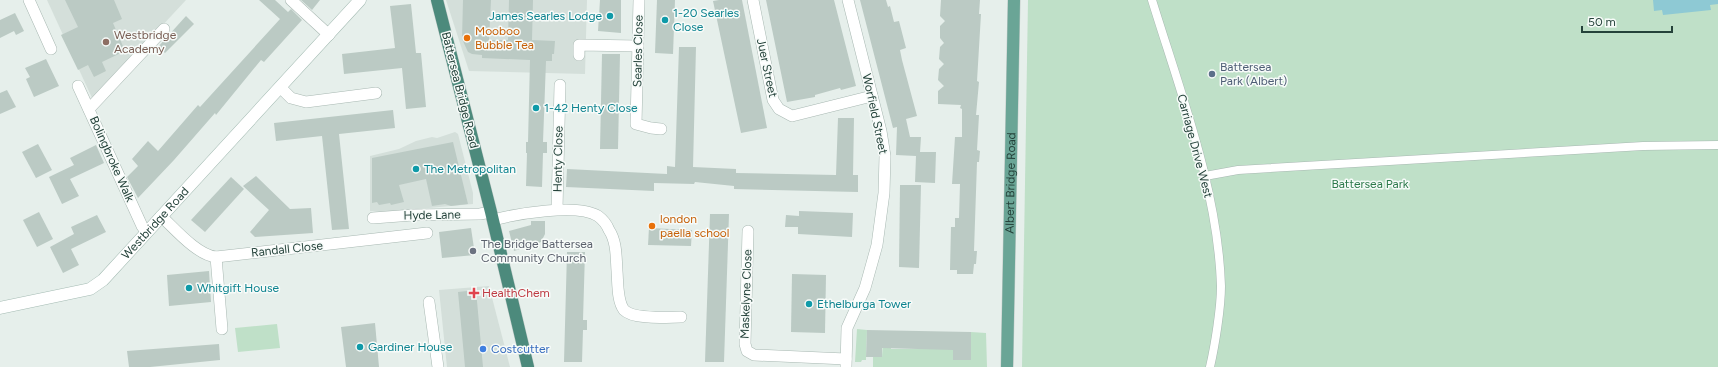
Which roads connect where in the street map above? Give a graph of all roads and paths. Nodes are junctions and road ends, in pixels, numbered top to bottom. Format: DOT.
graph roads {
  1 [pos="29,0"];
  2 [pos="291,0"];
  3 [pos="360,0"];
  4 [pos="437,0"];
  5 [pos="639,0"];
  6 [pos="753,0"];
  7 [pos="848,0"];
  8 [pos="1014,0"];
  9 [pos="1152,0"];
  10 [pos="164,29"];
  11 [pos="329,35"];
  12 [pos="638,46"];
  13 [pos="51,49"];
  14 [pos="579,55"];
  15 [pos="560,85"];
  16 [pos="78,86"];
  17 [pos="281,88"];
  18 [pos="376,93"];
  19 [pos="872,96"];
  20 [pos="89,109"];
  21 [pos="661,129"];
  22 [pos="1718,145"];
  23 [pos="1205,176"];
  24 [pos="557,209"];
  25 [pos="161,216"];
  26 [pos="492,216"];
  27 [pos="373,218"];
  28 [pos="748,231"];
  29 [pos="146,232"];
  30 [pos="427,233"];
  31 [pos="216,257"];
  32 [pos="429,302"];
  33 [pos="0,308"];
  34 [pos="681,317"];
  35 [pos="222,330"];
  36 [pos="846,363"];
  37 [pos="438,367"];
  38 [pos="528,367"];
  39 [pos="1007,367"];
  40 [pos="1210,367"];
  1 -- 13 [label="street"];
  2 -- 11 [label="street"];
  3 -- 11 [label="main road, Westbridge Road"];
  4 -- 26 [label="highway, Battersea Bridge Road"];
  5 -- 12 [label="street, Searles Close"];
  6 -- 19 [label="street, Juer Street"];
  7 -- 19 [label="street, Worfield Street"];
  8 -- 39 [label="main road, Albert Bridge Road"];
  9 -- 23 [label="street, Carriage Drive West"];
  10 -- 20 [label="street"];
  11 -- 17 [label="main road, Westbridge Road"];
  12 -- 14 [label="street"];
  12 -- 21 [label="street, Searles Close"];
  15 -- 24 [label="street, Henty Close"];
  16 -- 20 [label="street, Bolingbroke Walk"];
  17 -- 18 [label="street"];
  17 -- 25 [label="main road, Westbridge Road"];
  19 -- 36 [label="street, Worfield Street"];
  20 -- 29 [label="street, Bolingbroke Walk"];
  22 -- 23 [label="street"];
  23 -- 40 [label="street, Carriage Drive West"];
  24 -- 26 [label="street, Hyde Lane"];
  24 -- 34 [label="street, Hyde Lane"];
  25 -- 29 [label="main road, Westbridge Road"];
  25 -- 31 [label="street"];
  26 -- 27 [label="street, Hyde Lane"];
  26 -- 38 [label="highway, Battersea Bridge Road"];
  28 -- 36 [label="street, Maskelyne Close"];
  29 -- 33 [label="main road, Westbridge Road"];
  30 -- 31 [label="street, Randall Close"];
  31 -- 35 [label="street"];
  32 -- 37 [label="street"];
}
